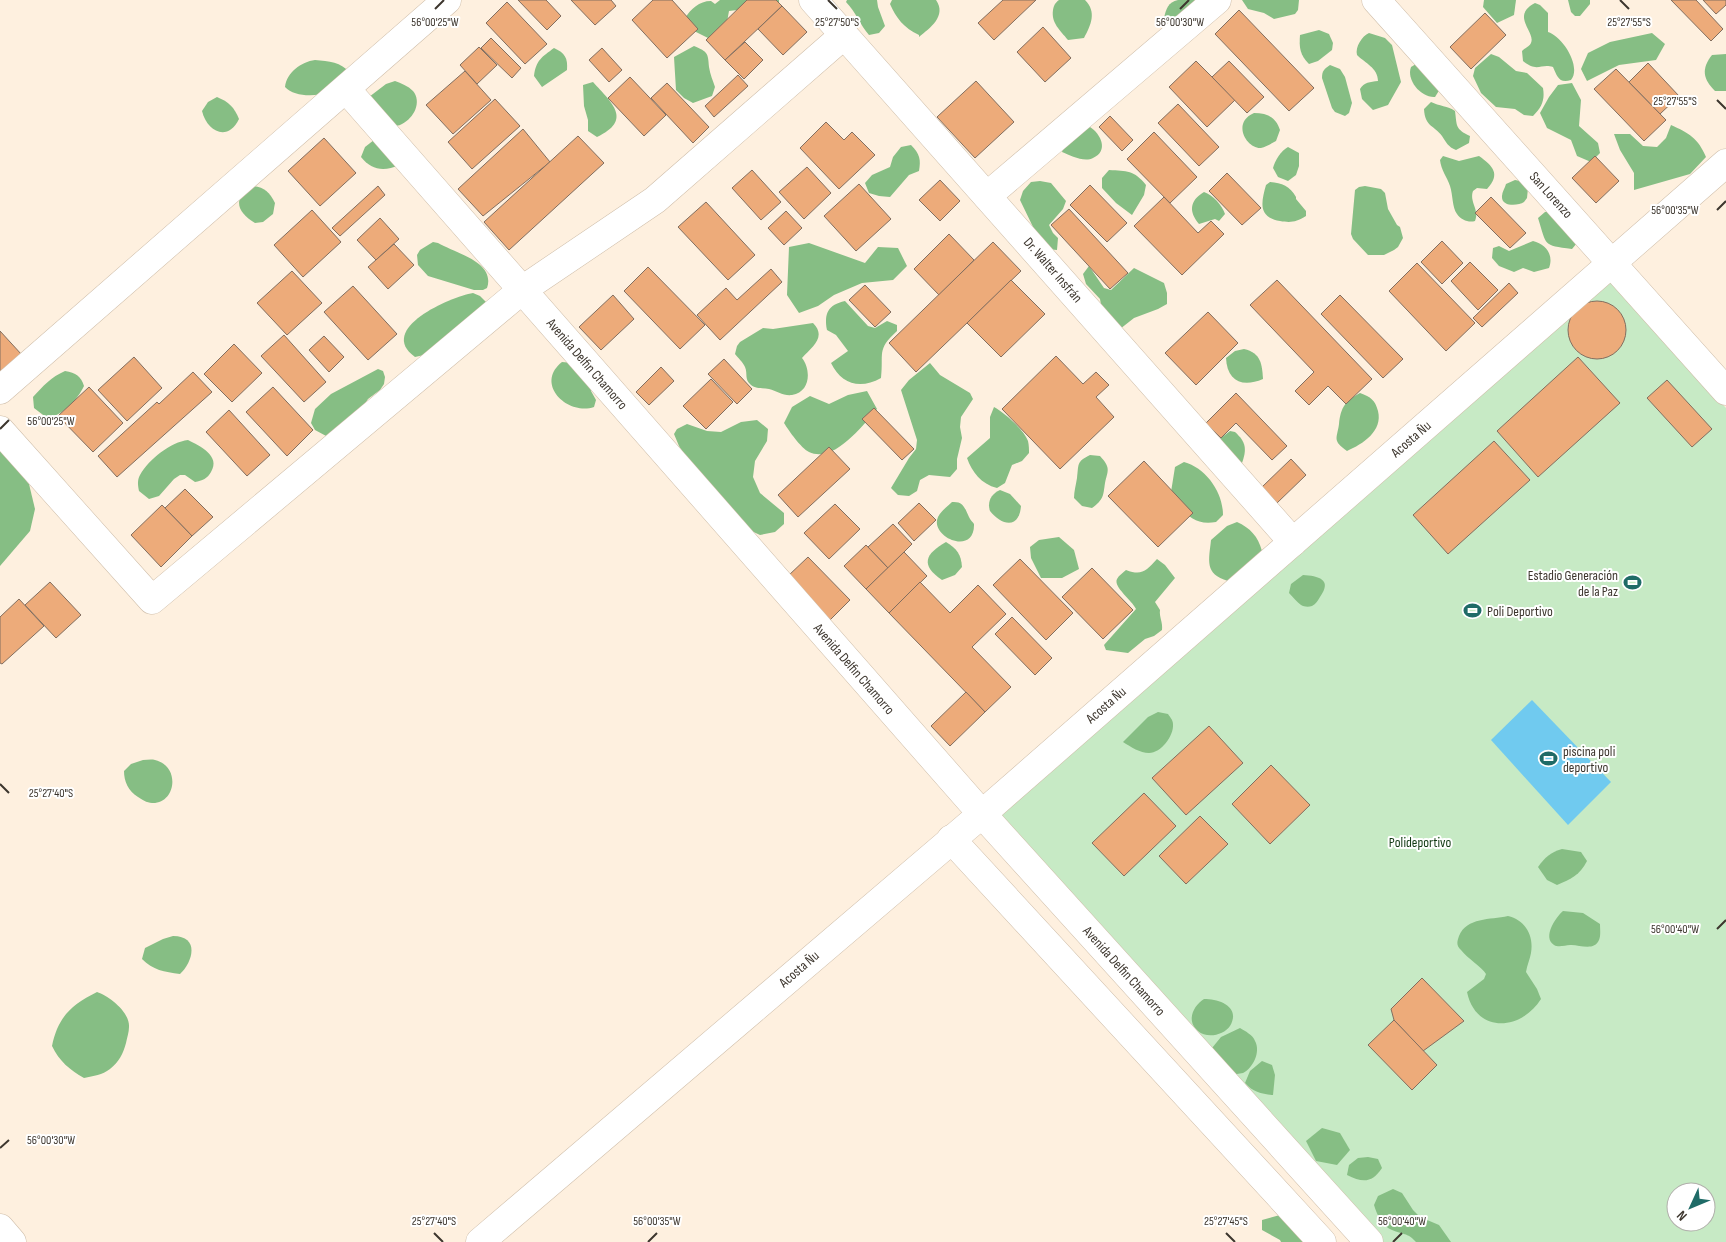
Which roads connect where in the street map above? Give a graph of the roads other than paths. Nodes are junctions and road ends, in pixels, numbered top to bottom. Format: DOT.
graph roads {
  1 [pos="447,0"];
  2 [pos="813,0"];
  3 [pos="1217,0"];
  4 [pos="1376,0"];
  5 [pos="844,35"];
  6 [pos="346,90"];
  7 [pos="1726,163"];
  8 [pos="987,196"];
  9 [pos="1612,263"];
  10 [pos="522,290"];
  11 [pos="0,390"];
  12 [pos="1726,391"];
  13 [pos="0,430"];
  14 [pos="1292,542"];
  15 [pos="982,814"];
  16 [pos="951,839"];
  17 [pos="0,1228"];
  18 [pos="12,1242"];
  19 [pos="480,1242"];
  20 [pos="1322,1242"];
  21 [pos="1369,1242"];
  1 -- 6 [label="street"];
  2 -- 5 [label="street, Dr. Walter Insfrán"];
  3 -- 8 [label="street"];
  4 -- 9 [label="street, San Lorenzo"];
  5 -- 8 [label="street, Dr. Walter Insfrán"];
  5 -- 10 [label="street"];
  6 -- 10 [label="street, Avenida Delfin Chamorro"];
  6 -- 11 [label="street"];
  7 -- 9 [label="street, Acosta Ñu"];
  8 -- 14 [label="street, Dr. Walter Insfrán"];
  9 -- 12 [label="street, San Lorenzo"];
  9 -- 14 [label="street, Acosta Ñu"];
  10 -- 13 [label="street"];
  10 -- 15 [label="street, Avenida Delfin Chamorro"];
  14 -- 15 [label="street, Acosta Ñu"];
  15 -- 16 [label="street, Acosta Ñu"];
  15 -- 21 [label="street, Avenida Delfin Chamorro"];
  16 -- 19 [label="street, Acosta Ñu"];
  16 -- 20 [label="street"];
  17 -- 18 [label="street"];
}
